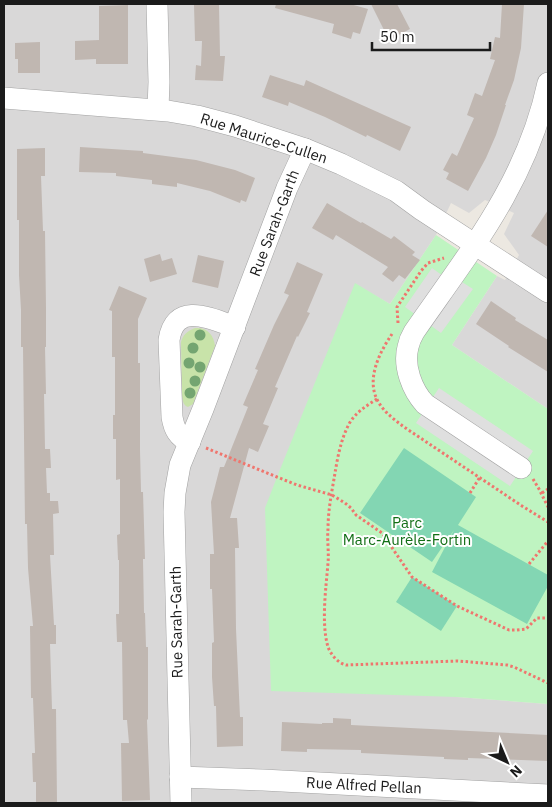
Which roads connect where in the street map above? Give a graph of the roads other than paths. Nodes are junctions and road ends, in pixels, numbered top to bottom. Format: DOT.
graph roads {
  1 [pos="157,4"];
  2 [pos="548,83"];
  3 [pos="4,98"];
  4 [pos="158,109"];
  5 [pos="305,149"];
  6 [pos="475,244"];
  7 [pos="548,292"];
  8 [pos="235,327"];
  9 [pos="195,444"];
  10 [pos="525,471"];
  11 [pos="180,778"];
  12 [pos="548,795"];
  13 [pos="181,803"];
  1 -- 4 [label="street"];
  2 -- 6 [label="street"];
  3 -- 4 [label="street, Rue Maurice-Cullen"];
  4 -- 5 [label="street, Rue Maurice-Cullen"];
  5 -- 6 [label="street, Rue Maurice-Cullen"];
  5 -- 8 [label="street, Rue Sarah-Garth"];
  6 -- 7 [label="street, Rue Maurice-Cullen"];
  6 -- 10 [label="street"];
  8 -- 9 [label="street, Rue Sarah-Garth"];
  8 -- 9 [label="street"];
  9 -- 11 [label="street, Rue Sarah-Garth"];
  11 -- 12 [label="street, Rue Alfred Pellan"];
  11 -- 13 [label="street, Rue Sarah-Garth"];
}
